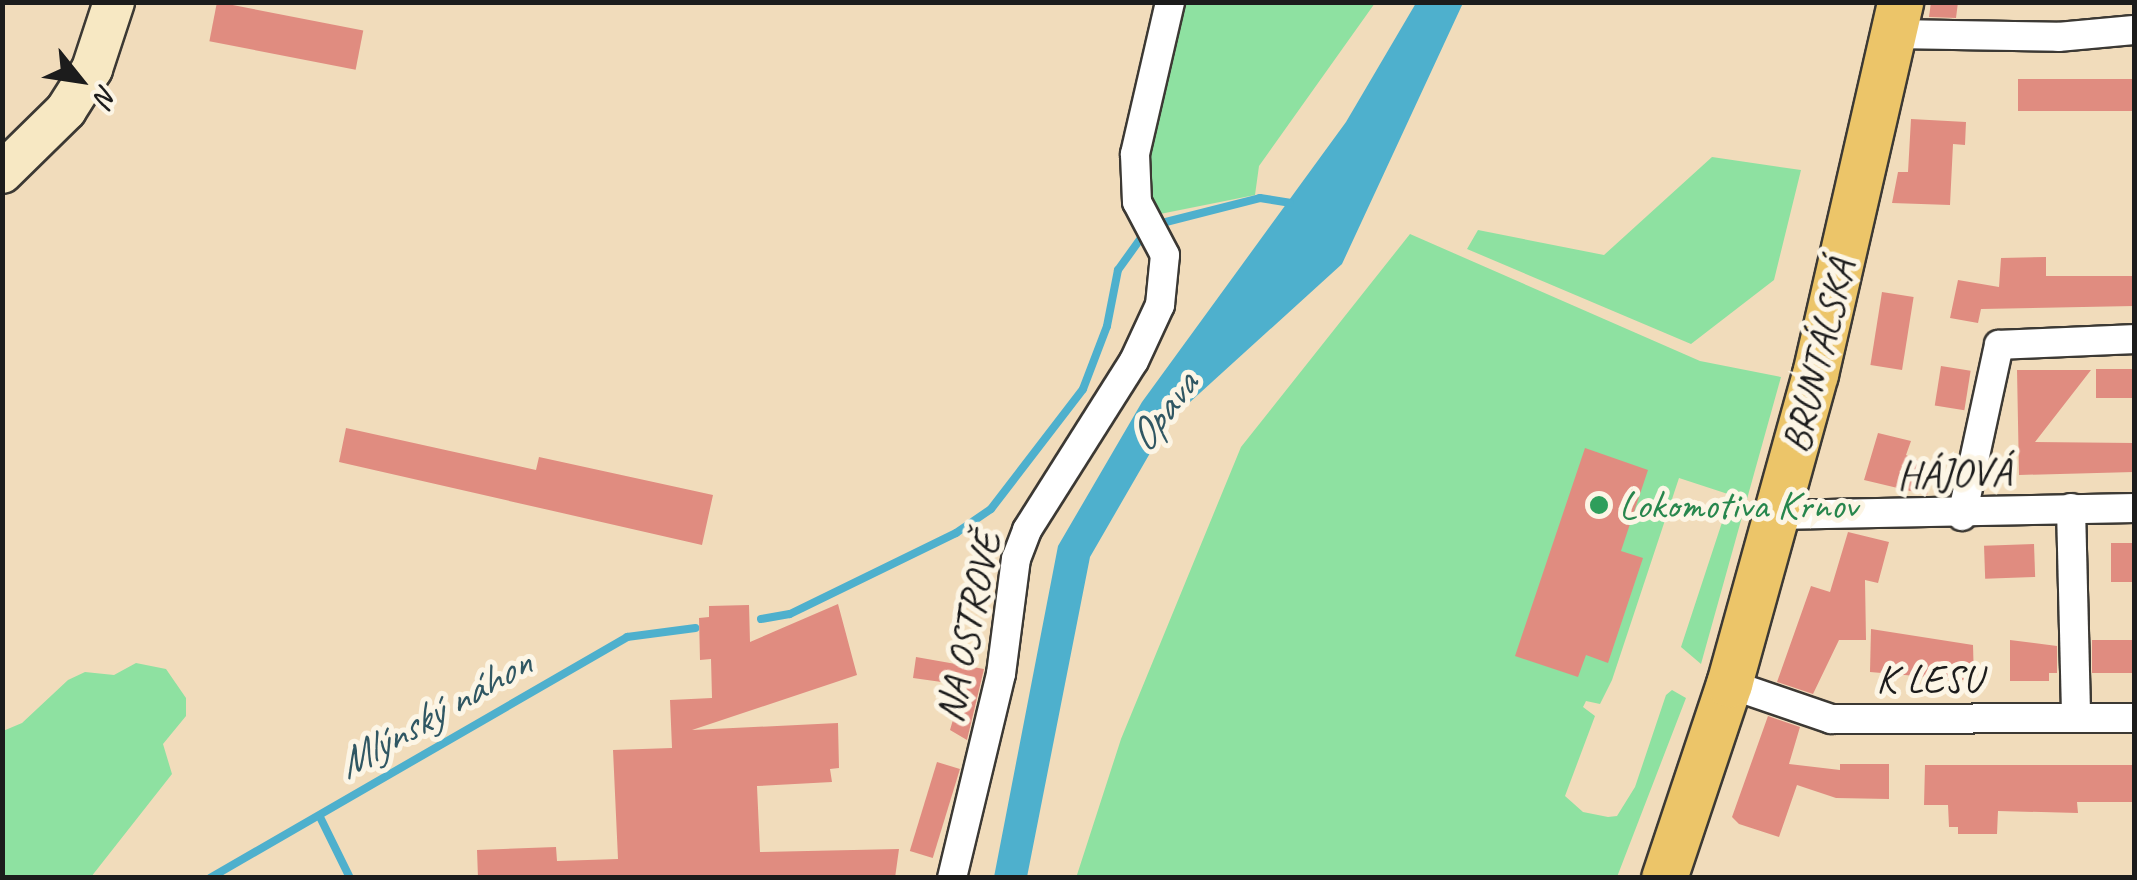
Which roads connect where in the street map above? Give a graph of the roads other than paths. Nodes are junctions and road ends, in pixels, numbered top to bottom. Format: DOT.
graph roads {
  1 [pos="114,2"];
  2 [pos="1170,2"];
  3 [pos="1897,18"];
  4 [pos="2134,30"];
  5 [pos="2,174"];
  6 [pos="2134,340"];
  7 [pos="2071,508"];
  8 [pos="2134,508"];
  9 [pos="1776,515"];
  10 [pos="1962,516"];
  11 [pos="1729,684"];
  12 [pos="2076,718"];
  13 [pos="2134,718"];
  14 [pos="952,878"];
  15 [pos="1664,878"];
  1 -- 5 [label="street"];
  2 -- 14 [label="street, NA OSTROVĚ"];
  3 -- 4 [label="street"];
  3 -- 9 [label="main road, BRUNTÁLSKÁ"];
  6 -- 10 [label="street"];
  7 -- 8 [label="street, HÁJOVÁ"];
  7 -- 10 [label="street, HÁJOVÁ"];
  7 -- 12 [label="street"];
  9 -- 10 [label="street, HÁJOVÁ"];
  9 -- 11 [label="main road, BRUNTÁLSKÁ"];
  11 -- 12 [label="street, K LESU"];
  11 -- 15 [label="main road, BRUNTÁLSKÁ"];
  12 -- 13 [label="street, K LESU"];
}
